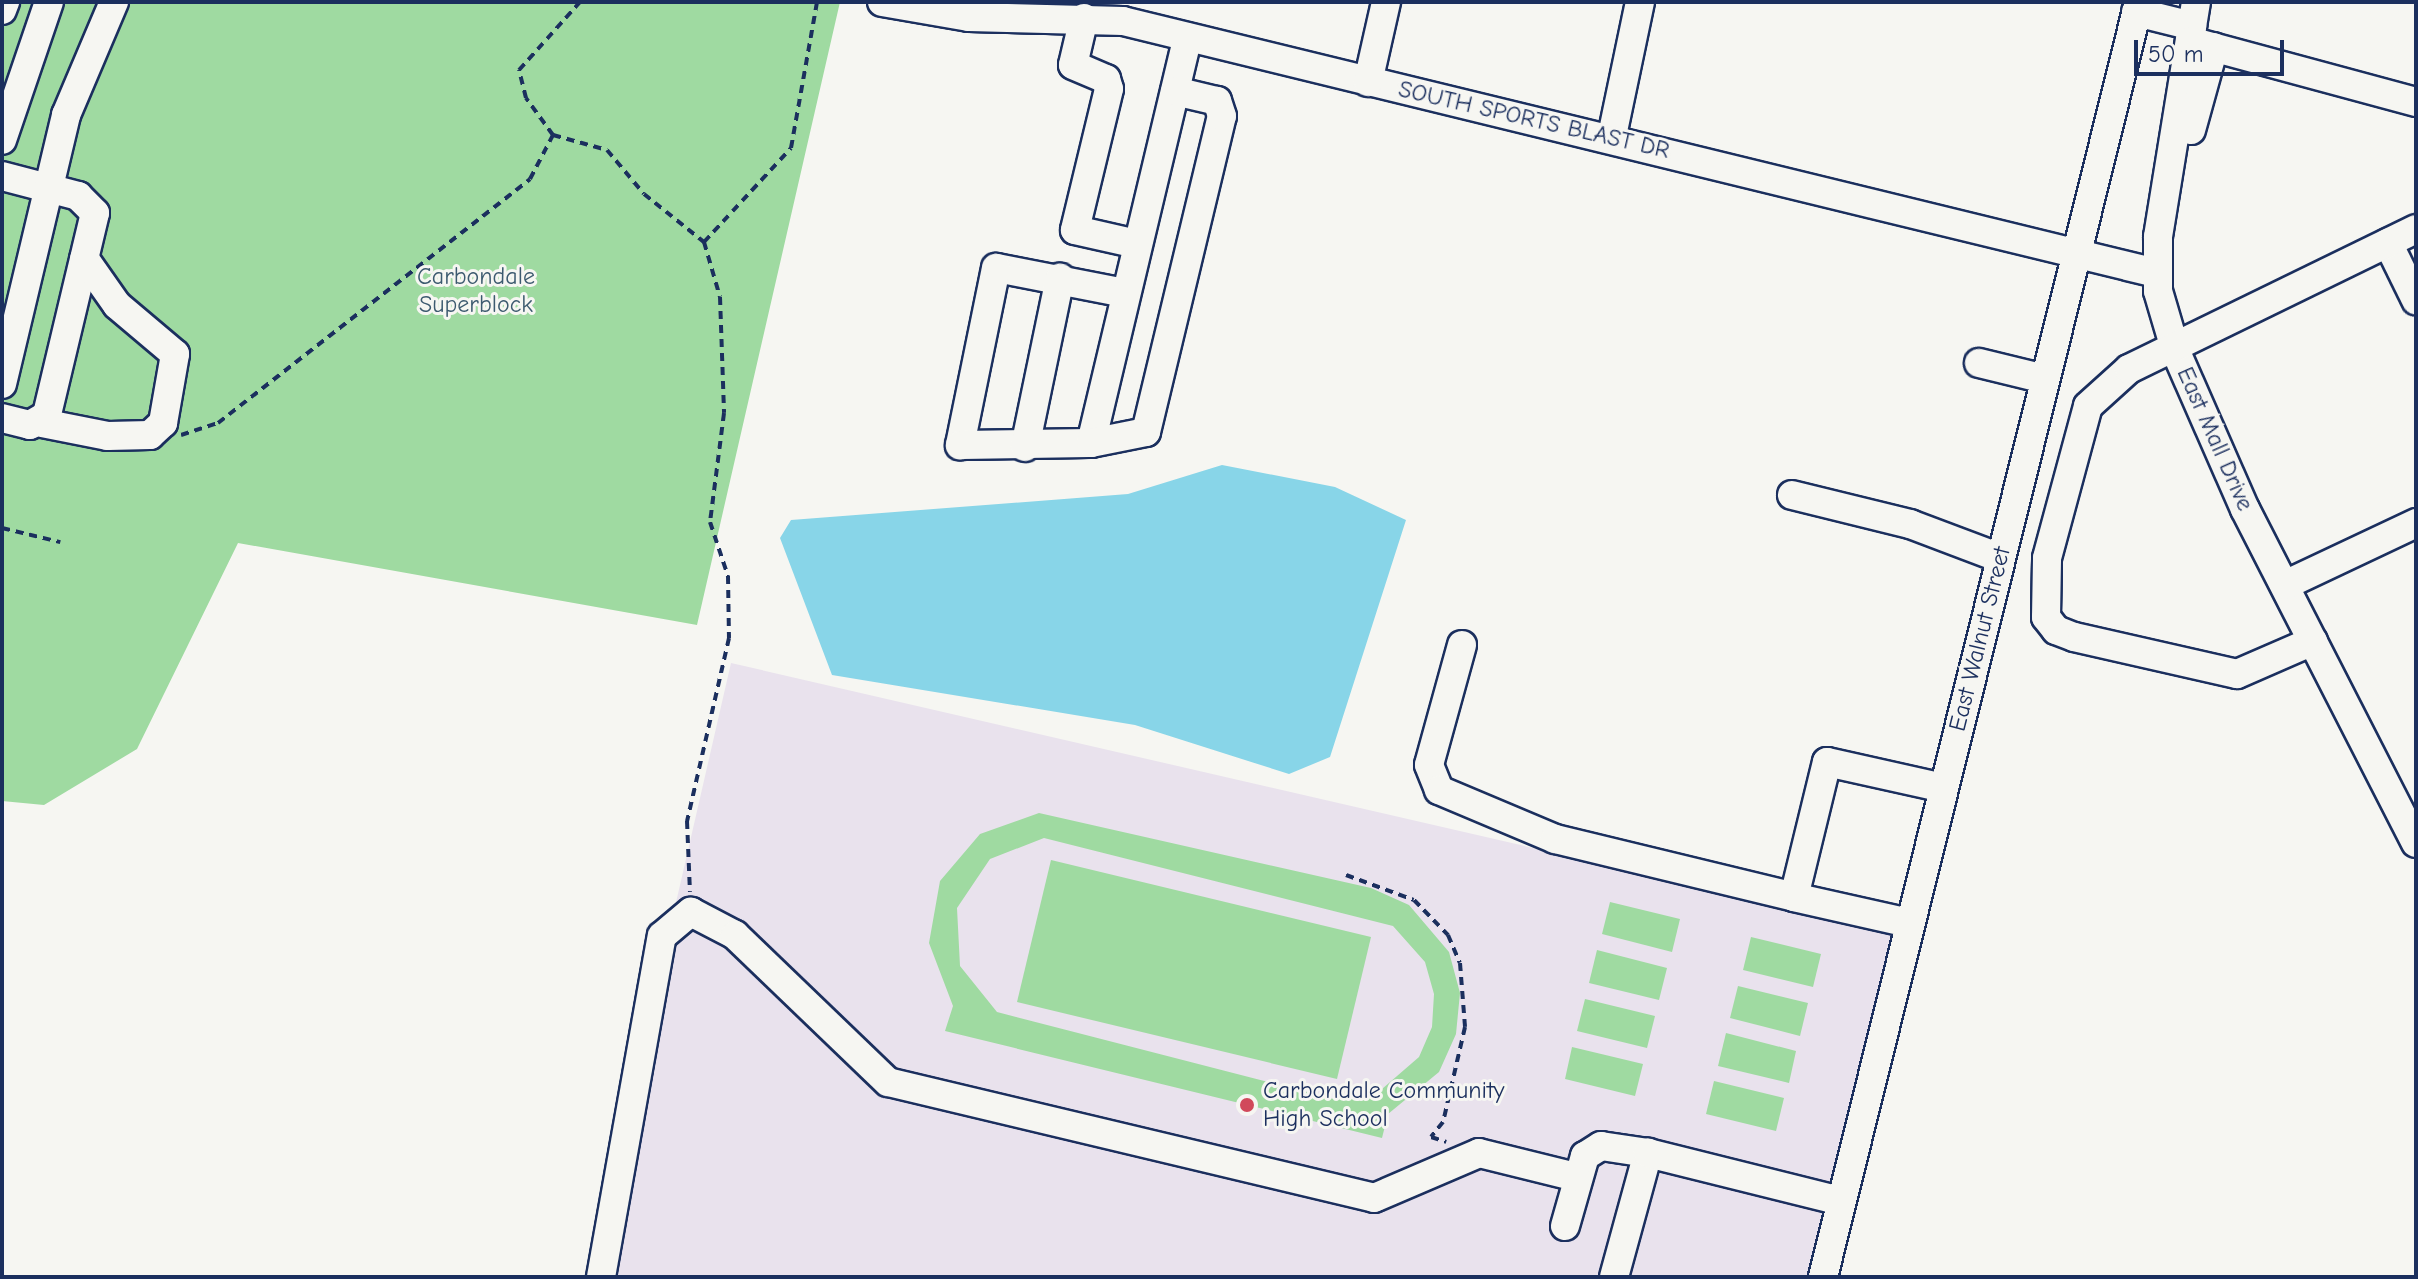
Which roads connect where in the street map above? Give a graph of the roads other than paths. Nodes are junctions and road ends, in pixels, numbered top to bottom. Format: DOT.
graph roads {
  1 [pos="5,2"];
  2 [pos="49,2"];
  3 [pos="114,2"];
  4 [pos="882,2"];
  5 [pos="1386,2"];
  6 [pos="1640,2"];
  7 [pos="2138,7"];
  8 [pos="2,10"];
  9 [pos="1084,18"];
  10 [pos="2198,29"];
  11 [pos="1188,37"];
  12 [pos="1368,82"];
  13 [pos="1175,91"];
  14 [pos="2416,102"];
  15 [pos="1612,136"];
  16 [pos="2,140"];
  17 [pos="2,176"];
  18 [pos="48,187"];
  19 [pos="2416,229"];
  20 [pos="2388,243"];
  21 [pos="1137,244"];
  22 [pos="2078,251"];
  23 [pos="84,258"];
  24 [pos="2157,267"];
  25 [pos="1060,278"];
  26 [pos="1125,293"];
  27 [pos="2416,300"];
  28 [pos="2175,348"];
  29 [pos="1979,363"];
  30 [pos="2045,379"];
  31 [pos="2,384"];
  32 [pos="2,418"];
  33 [pos="42,423"];
  34 [pos="1091,443"];
  35 [pos="1025,447"];
  36 [pos="1792,495"];
  37 [pos="2416,523"];
  38 [pos="2000,558"];
  39 [pos="2285,585"];
  40 [pos="2313,641"];
  41 [pos="1462,645"];
  42 [pos="1943,788"];
  43 [pos="2407,803"];
  44 [pos="2416,843"];
  45 [pos="1794,897"];
  46 [pos="1909,923"];
  47 [pos="1648,1153"];
  48 [pos="1576,1177"];
  49 [pos="1841,1201"];
  50 [pos="1565,1226"];
  51 [pos="601,1277"];
  52 [pos="1614,1277"];
  53 [pos="1823,1277"];
  1 -- 8 [label="street"];
  2 -- 16 [label="street"];
  3 -- 18 [label="street"];
  4 -- 9 [label="street, SOUTH SPORTS BLAST DR"];
  5 -- 12 [label="street"];
  6 -- 15 [label="street"];
  7 -- 10 [label="street"];
  7 -- 22 [label="street, East Walnut Street"];
  9 -- 11 [label="street, SOUTH SPORTS BLAST DR"];
  9 -- 21 [label="street"];
  10 -- 14 [label="street"];
  10 -- 24 [label="street, East Mall Drive"];
  11 -- 12 [label="street, SOUTH SPORTS BLAST DR"];
  11 -- 13 [label="street"];
  12 -- 15 [label="street, SOUTH SPORTS BLAST DR"];
  13 -- 21 [label="street"];
  13 -- 34 [label="street"];
  15 -- 22 [label="street, SOUTH SPORTS BLAST DR"];
  17 -- 18 [label="street"];
  18 -- 23 [label="street"];
  18 -- 31 [label="street"];
  19 -- 20 [label="street"];
  20 -- 27 [label="street"];
  20 -- 28 [label="street"];
  21 -- 26 [label="street"];
  22 -- 24 [label="street, SOUTH SPORTS BLAST DR"];
  22 -- 30 [label="street, East Walnut Street"];
  23 -- 33 [label="street"];
  23 -- 33 [label="street"];
  24 -- 28 [label="street, East Mall Drive"];
  25 -- 26 [label="street"];
  25 -- 35 [label="street"];
  25 -- 35 [label="street"];
  26 -- 34 [label="street"];
  28 -- 39 [label="street, East Mall Drive"];
  28 -- 40 [label="street"];
  29 -- 30 [label="street"];
  30 -- 38 [label="street, East Walnut Street"];
  32 -- 33 [label="street"];
  34 -- 35 [label="street"];
  36 -- 38 [label="street"];
  37 -- 39 [label="street"];
  38 -- 42 [label="street, East Walnut Street"];
  39 -- 40 [label="street, East Mall Drive"];
  40 -- 43 [label="street, East Mall Drive"];
  41 -- 45 [label="street"];
  42 -- 45 [label="street"];
  42 -- 46 [label="street, East Walnut Street"];
  43 -- 44 [label="street, East Mall Drive"];
  45 -- 46 [label="street"];
  46 -- 49 [label="street, East Walnut Street"];
  47 -- 48 [label="street"];
  47 -- 49 [label="street"];
  47 -- 52 [label="street"];
  48 -- 50 [label="street"];
  48 -- 51 [label="street"];
  49 -- 53 [label="street, East Walnut Street"];
}
